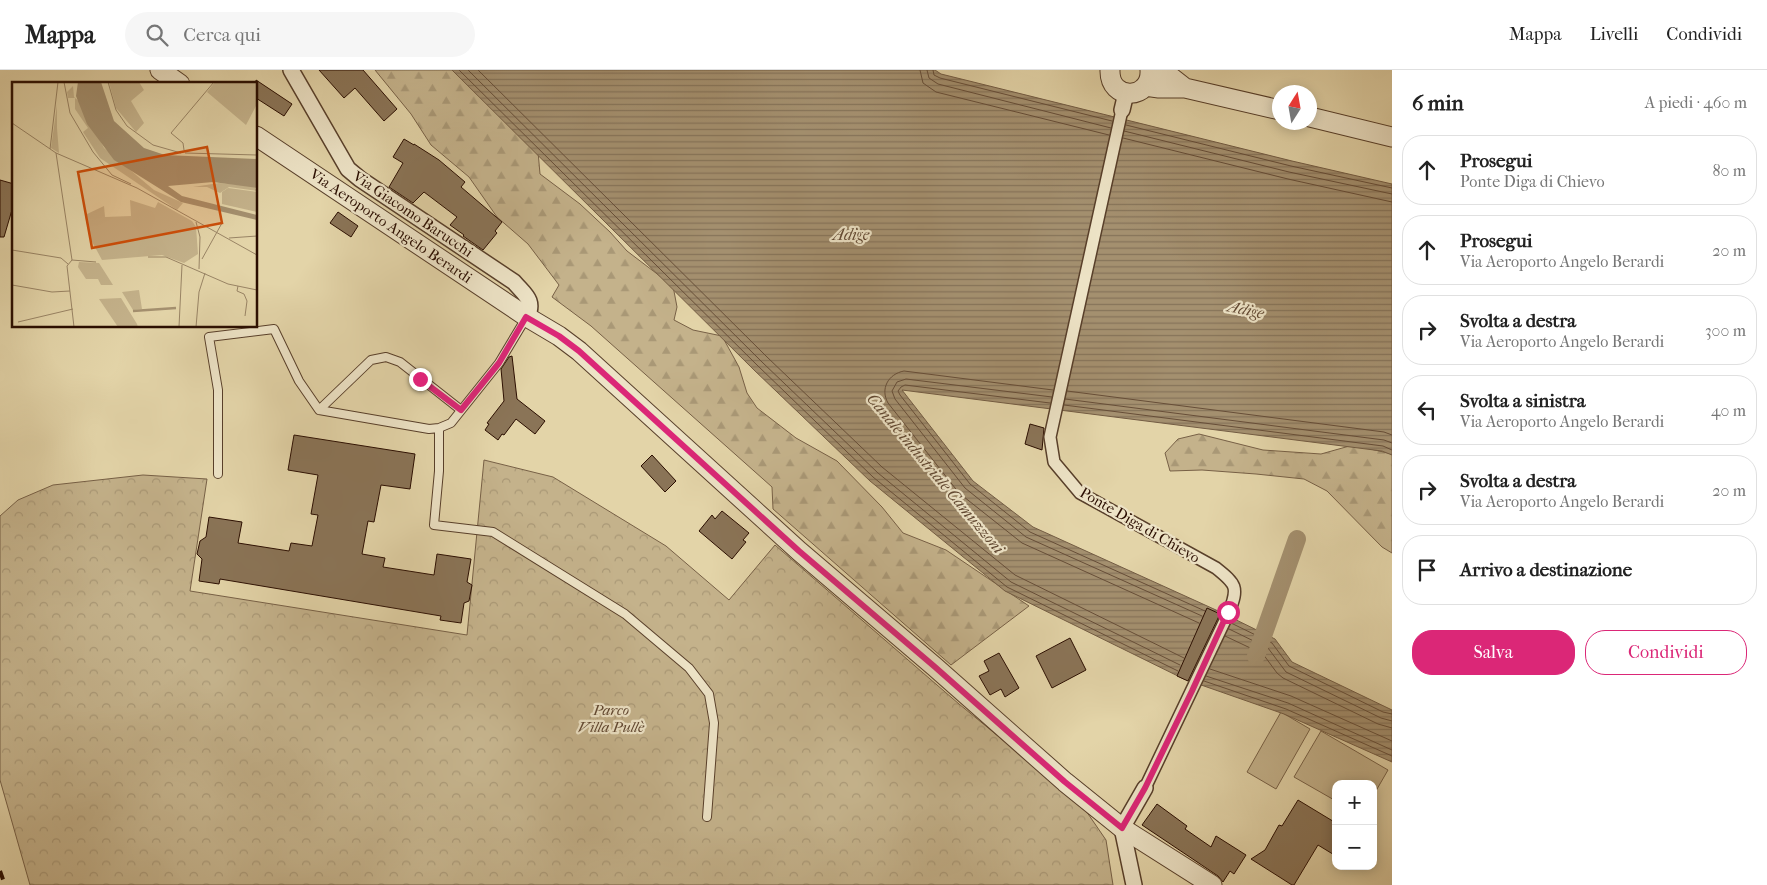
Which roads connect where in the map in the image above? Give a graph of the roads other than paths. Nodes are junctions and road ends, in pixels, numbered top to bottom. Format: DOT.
graph roads {
  1 [pos="160,70"];
  2 [pos="291,70"];
  3 [pos="1162,70"];
  4 [pos="1106,73"];
  5 [pos="1148,78"];
  6 [pos="177,82"];
  7 [pos="1185,88"];
  8 [pos="1124,101"];
  9 [pos="1272,108"];
  10 [pos="1317,119"];
  11 [pos="258,137"];
  12 [pos="1392,137"];
  13 [pos="526,317"];
  14 [pos="319,410"];
  15 [pos="461,410"];
  16 [pos="439,428"];
  17 [pos="218,474"];
  18 [pos="1145,788"];
  19 [pos="707,817"];
  20 [pos="1122,828"];
  21 [pos="1134,885"];
  22 [pos="1212,885"];
  1 -- 6 [label="street"];
  2 -- 13 [label="street, Via Giacomo Barucchi"];
  3 -- 7 [label="street"];
  4 -- 8 [label="street"];
  5 -- 7 [label="street"];
  5 -- 8 [label="street"];
  7 -- 9 [label="street"];
  8 -- 18 [label="street, Ponte Diga di Chievo"];
  10 -- 12 [label="street"];
  11 -- 13 [label="street, Via Aeroporto Angelo Berardi"];
  13 -- 15 [label="lane"];
  13 -- 20 [label="street, Via Aeroporto Angelo Berardi"];
  14 -- 15 [label="lane"];
  14 -- 16 [label="lane"];
  14 -- 17 [label="lane"];
  15 -- 16 [label="lane"];
  16 -- 19 [label="lane"];
  18 -- 20 [label="street"];
  20 -- 21 [label="street"];
  20 -- 22 [label="street, Via Aeroporto Angelo Berardi"];
}
